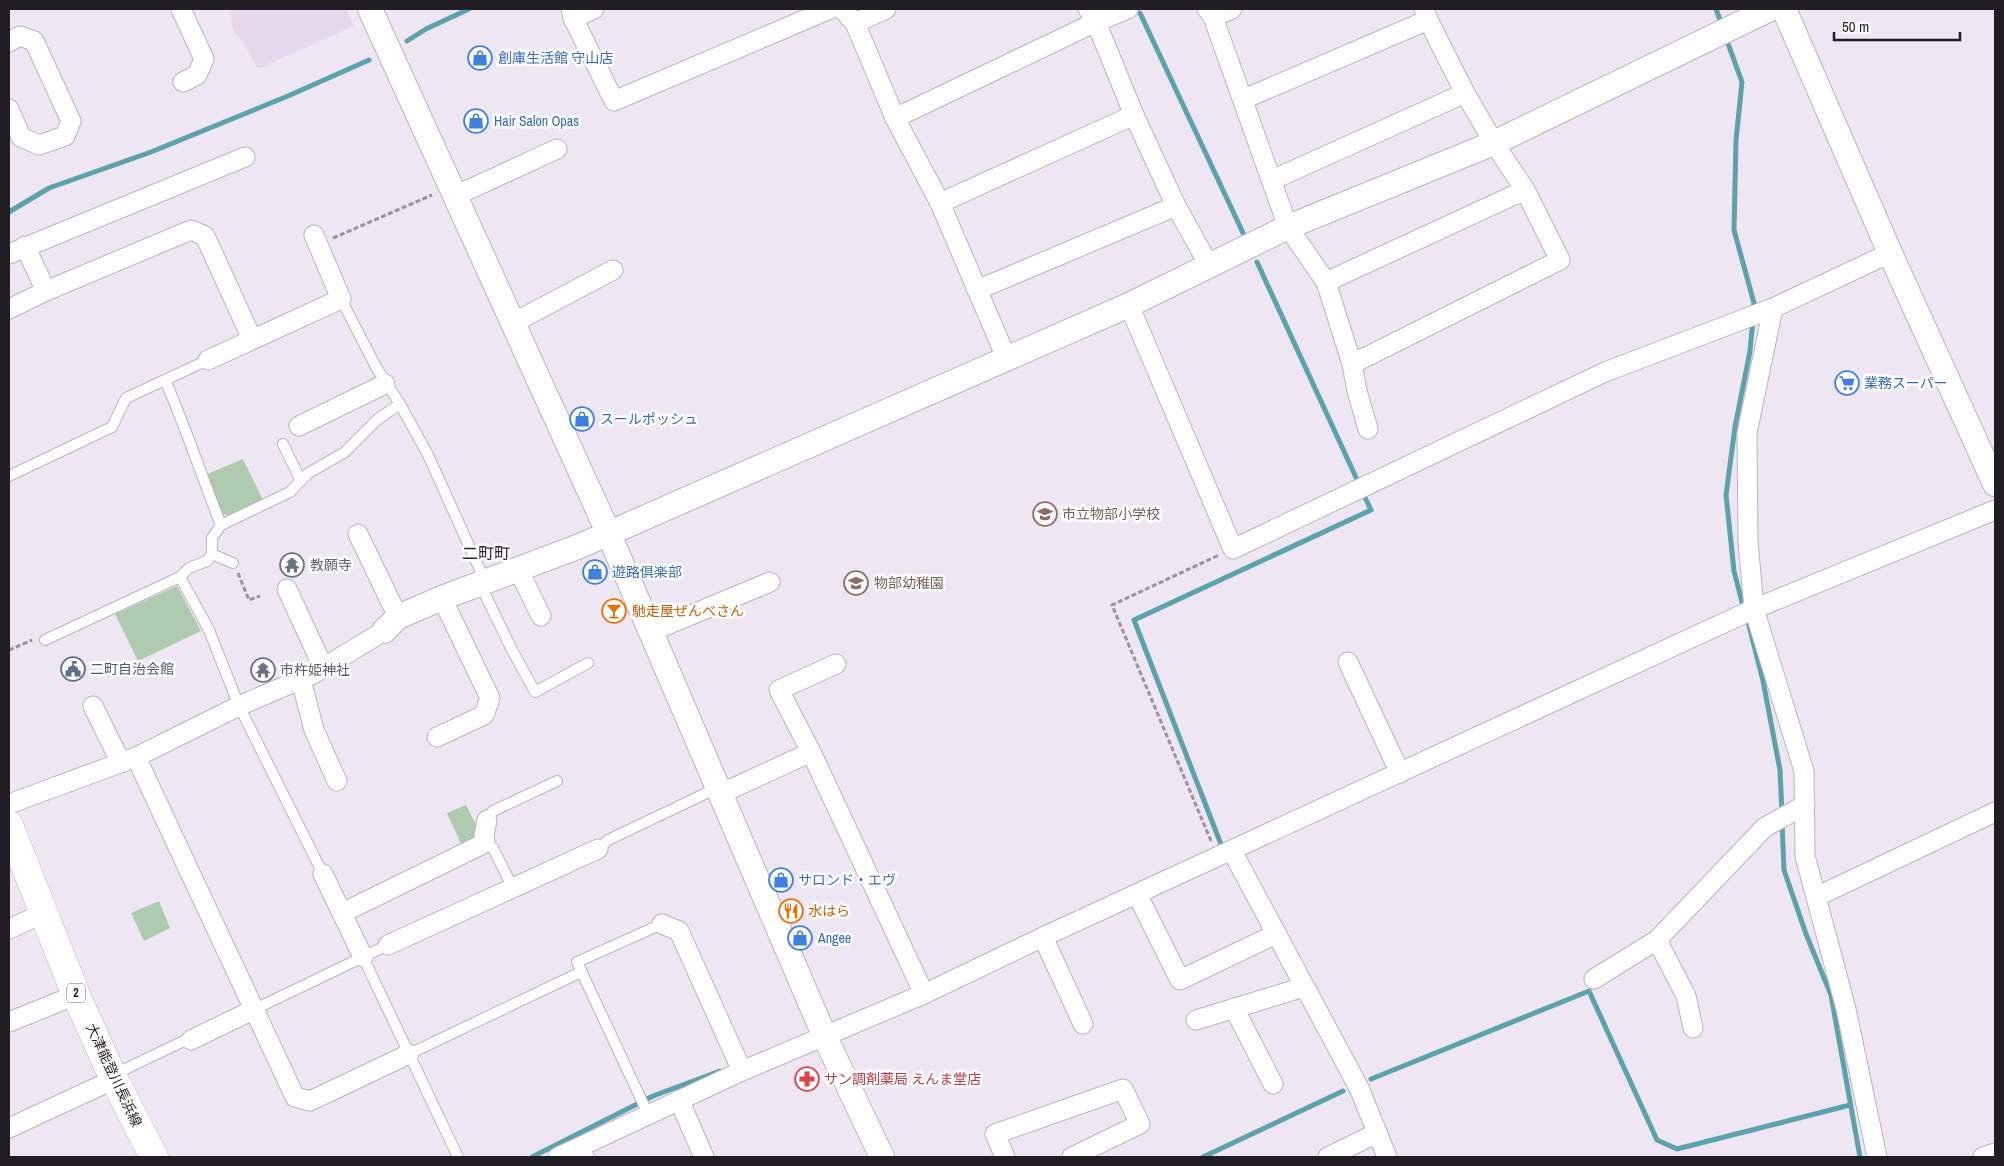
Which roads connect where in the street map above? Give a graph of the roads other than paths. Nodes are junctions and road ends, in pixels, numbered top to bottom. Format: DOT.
graph roads {
  1 [pos="180,9"];
  2 [pos="370,9"];
  3 [pos="594,9"];
  4 [pos="830,9"];
  5 [pos="842,9"];
  6 [pos="886,9"];
  7 [pos="1128,9"];
  8 [pos="1232,9"];
  9 [pos="1770,9"];
  10 [pos="1784,9"];
  11 [pos="1210,13"];
  12 [pos="572,14"];
  13 [pos="1426,14"];
  14 [pos="1092,15"];
  15 [pos="855,23"];
  16 [pos="9,42"];
  17 [pos="183,82"];
  18 [pos="1465,93"];
  19 [pos="1244,99"];
  20 [pos="9,109"];
  21 [pos="1134,115"];
  22 [pos="895,118"];
  23 [pos="1494,143"];
  24 [pos="557,149"];
  25 [pos="245,157"];
  26 [pos="1272,180"];
  27 [pos="1525,190"];
  28 [pos="444,196"];
  29 [pos="940,203"];
  30 [pos="1176,206"];
  31 [pos="1288,228"];
  32 [pos="316,239"];
  33 [pos="17,250"];
  34 [pos="1890,253"];
  35 [pos="1210,267"];
  36 [pos="613,270"];
  37 [pos="1326,282"];
  38 [pos="977,290"];
  39 [pos="46,291"];
  40 [pos="342,299"];
  41 [pos="1130,305"];
  42 [pos="1773,308"];
  43 [pos="9,309"];
  44 [pos="513,323"];
  45 [pos="252,339"];
  46 [pos="1006,358"];
  47 [pos="208,360"];
  48 [pos="1352,364"];
  49 [pos="165,380"];
  50 [pos="385,384"];
  51 [pos="400,404"];
  52 [pos="299,426"];
  53 [pos="1368,429"];
  54 [pos="283,444"];
  55 [pos="9,476"];
  56 [pos="300,481"];
  57 [pos="1995,484"];
  58 [pos="1995,510"];
  59 [pos="221,525"];
  60 [pos="608,532"];
  61 [pos="358,534"];
  62 [pos="212,554"];
  63 [pos="233,563"];
  64 [pos="518,569"];
  65 [pos="180,577"];
  66 [pos="482,582"];
  67 [pos="770,582"];
  68 [pos="287,589"];
  69 [pos="442,598"];
  70 [pos="1754,609"];
  71 [pos="541,616"];
  72 [pos="391,624"];
  73 [pos="650,632"];
  74 [pos="45,640"];
  75 [pos="588,662"];
  76 [pos="1348,662"];
  77 [pos="836,664"];
  78 [pos="323,667"];
  79 [pos="301,680"];
  80 [pos="93,706"];
  81 [pos="239,706"];
  82 [pos="438,737"];
  83 [pos="811,752"];
  84 [pos="128,760"];
  85 [pos="1400,773"];
  86 [pos="337,781"];
  87 [pos="557,781"];
  88 [pos="717,788"];
  89 [pos="9,804"];
  90 [pos="1805,806"];
  91 [pos="1995,812"];
  92 [pos="487,820"];
  93 [pos="9,825"];
  94 [pos="485,843"];
  95 [pos="598,849"];
  96 [pos="1232,851"];
  97 [pos="323,874"];
  98 [pos="513,888"];
  99 [pos="1137,894"];
  100 [pos="1816,897"];
  101 [pos="44,913"];
  102 [pos="342,913"];
  103 [pos="662,924"];
  104 [pos="9,928"];
  105 [pos="1276,934"];
  106 [pos="1044,937"];
  107 [pos="1657,940"];
  108 [pos="388,945"];
  109 [pos="363,957"];
  110 [pos="581,972"];
  111 [pos="1594,979"];
  112 [pos="1304,987"];
  113 [pos="922,989"];
  114 [pos="76,995"];
  115 [pos="1234,1008"];
  116 [pos="255,1009"];
  117 [pos="1196,1020"];
  118 [pos="9,1022"];
  119 [pos="1083,1024"];
  120 [pos="1694,1028"];
  121 [pos="824,1035"];
  122 [pos="191,1040"];
  123 [pos="409,1054"];
  124 [pos="742,1071"];
  125 [pos="113,1077"];
  126 [pos="1273,1084"];
  127 [pos="679,1100"];
  128 [pos="644,1105"];
  129 [pos="9,1128"];
  130 [pos="1377,1134"];
  131 [pos="586,1151"];
  132 [pos="153,1157"];
  133 [pos="458,1157"];
  134 [pos="558,1157"];
  135 [pos="704,1157"];
  136 [pos="882,1157"];
  137 [pos="1004,1157"];
  138 [pos="1072,1157"];
  139 [pos="1328,1157"];
  140 [pos="1387,1157"];
  141 [pos="1877,1157"];
  1 -- 17 [label="street"];
  2 -- 28 [label="street"];
  3 -- 12 [label="street"];
  4 -- 12 [label="street"];
  5 -- 15 [label="street"];
  6 -- 15 [label="street"];
  7 -- 14 [label="street"];
  8 -- 11 [label="street"];
  9 -- 23 [label="street"];
  10 -- 34 [label="street"];
  11 -- 19 [label="street"];
  13 -- 18 [label="street"];
  13 -- 19 [label="street"];
  14 -- 21 [label="street"];
  14 -- 22 [label="street"];
  15 -- 22 [label="street"];
  16 -- 20 [label="street"];
  18 -- 23 [label="street"];
  18 -- 26 [label="street"];
  19 -- 26 [label="street"];
  21 -- 29 [label="street"];
  21 -- 30 [label="street"];
  22 -- 29 [label="street"];
  23 -- 27 [label="street"];
  23 -- 31 [label="street"];
  24 -- 28 [label="street"];
  25 -- 33 [label="street"];
  26 -- 31 [label="street"];
  27 -- 37 [label="street"];
  27 -- 48 [label="street"];
  28 -- 44 [label="street"];
  29 -- 38 [label="street"];
  30 -- 35 [label="street"];
  30 -- 38 [label="street"];
  31 -- 35 [label="street"];
  31 -- 37 [label="street"];
  32 -- 40 [label="street"];
  33 -- 39 [label="street"];
  34 -- 42 [label="street"];
  34 -- 57 [label="street"];
  35 -- 41 [label="street"];
  36 -- 44 [label="street"];
  37 -- 48 [label="street"];
  38 -- 46 [label="street"];
  39 -- 43 [label="street"];
  39 -- 45 [label="street"];
  40 -- 45 [label="street"];
  40 -- 50 [label="lane"];
  41 -- 42 [label="street"];
  41 -- 46 [label="street"];
  42 -- 70 [label="street"];
  44 -- 60 [label="street"];
  45 -- 47 [label="street"];
  46 -- 60 [label="street"];
  47 -- 49 [label="lane"];
  48 -- 53 [label="street"];
  49 -- 55 [label="lane"];
  49 -- 59 [label="lane"];
  50 -- 51 [label="lane"];
  50 -- 52 [label="street"];
  51 -- 56 [label="lane"];
  51 -- 66 [label="lane"];
  54 -- 56 [label="lane"];
  56 -- 59 [label="lane"];
  58 -- 70 [label="street"];
  59 -- 62 [label="lane"];
  60 -- 64 [label="street"];
  60 -- 73 [label="street"];
  61 -- 72 [label="street"];
  62 -- 63 [label="lane"];
  62 -- 65 [label="lane"];
  64 -- 66 [label="street"];
  64 -- 71 [label="street"];
  65 -- 74 [label="lane"];
  65 -- 81 [label="lane"];
  66 -- 69 [label="street"];
  66 -- 75 [label="lane"];
  67 -- 73 [label="street"];
  68 -- 78 [label="street"];
  69 -- 72 [label="street"];
  69 -- 82 [label="street"];
  70 -- 85 [label="street"];
  70 -- 90 [label="street"];
  72 -- 78 [label="street"];
  73 -- 88 [label="street"];
  76 -- 85 [label="street"];
  77 -- 83 [label="street"];
  78 -- 79 [label="street"];
  79 -- 81 [label="street"];
  79 -- 86 [label="street"];
  80 -- 84 [label="street"];
  81 -- 84 [label="street"];
  81 -- 97 [label="lane"];
  83 -- 88 [label="street"];
  83 -- 113 [label="street"];
  84 -- 89 [label="street"];
  84 -- 116 [label="street"];
  85 -- 96 [label="street"];
  87 -- 92 [label="lane"];
  88 -- 95 [label="lane"];
  88 -- 121 [label="street"];
  90 -- 100 [label="street"];
  90 -- 107 [label="street"];
  91 -- 100 [label="street"];
  92 -- 94 [label="street"];
  93 -- 101 [label="main road, 大津能登川長浜線 / 2"];
  94 -- 98 [label="lane"];
  94 -- 102 [label="street"];
  95 -- 98 [label="street"];
  96 -- 99 [label="street"];
  96 -- 105 [label="street"];
  97 -- 102 [label="street"];
  98 -- 108 [label="street"];
  99 -- 105 [label="street"];
  99 -- 106 [label="street"];
  100 -- 141 [label="street"];
  101 -- 104 [label="street"];
  101 -- 114 [label="main road, 大津能登川長浜線 / 2"];
  102 -- 109 [label="street"];
  103 -- 110 [label="lane"];
  103 -- 124 [label="street"];
  105 -- 112 [label="street"];
  106 -- 113 [label="street"];
  106 -- 119 [label="street"];
  107 -- 111 [label="street"];
  107 -- 120 [label="street"];
  108 -- 109 [label="lane"];
  109 -- 116 [label="lane"];
  109 -- 123 [label="lane"];
  110 -- 123 [label="lane"];
  110 -- 128 [label="lane"];
  112 -- 115 [label="street"];
  112 -- 130 [label="street"];
  113 -- 121 [label="street"];
  114 -- 118 [label="street"];
  114 -- 125 [label="main road, 大津能登川長浜線 / 2"];
  115 -- 117 [label="street"];
  115 -- 126 [label="street"];
  116 -- 122 [label="street"];
  116 -- 123 [label="street"];
  121 -- 124 [label="street"];
  121 -- 136 [label="street"];
  122 -- 125 [label="lane"];
  123 -- 133 [label="lane"];
  124 -- 127 [label="street"];
  125 -- 129 [label="street"];
  125 -- 132 [label="main road, 大津能登川長浜線 / 2"];
  127 -- 128 [label="street"];
  127 -- 135 [label="street"];
  128 -- 131 [label="street"];
  130 -- 139 [label="street"];
  130 -- 140 [label="street"];
  131 -- 134 [label="street"];
  137 -- 138 [label="street"];
}
